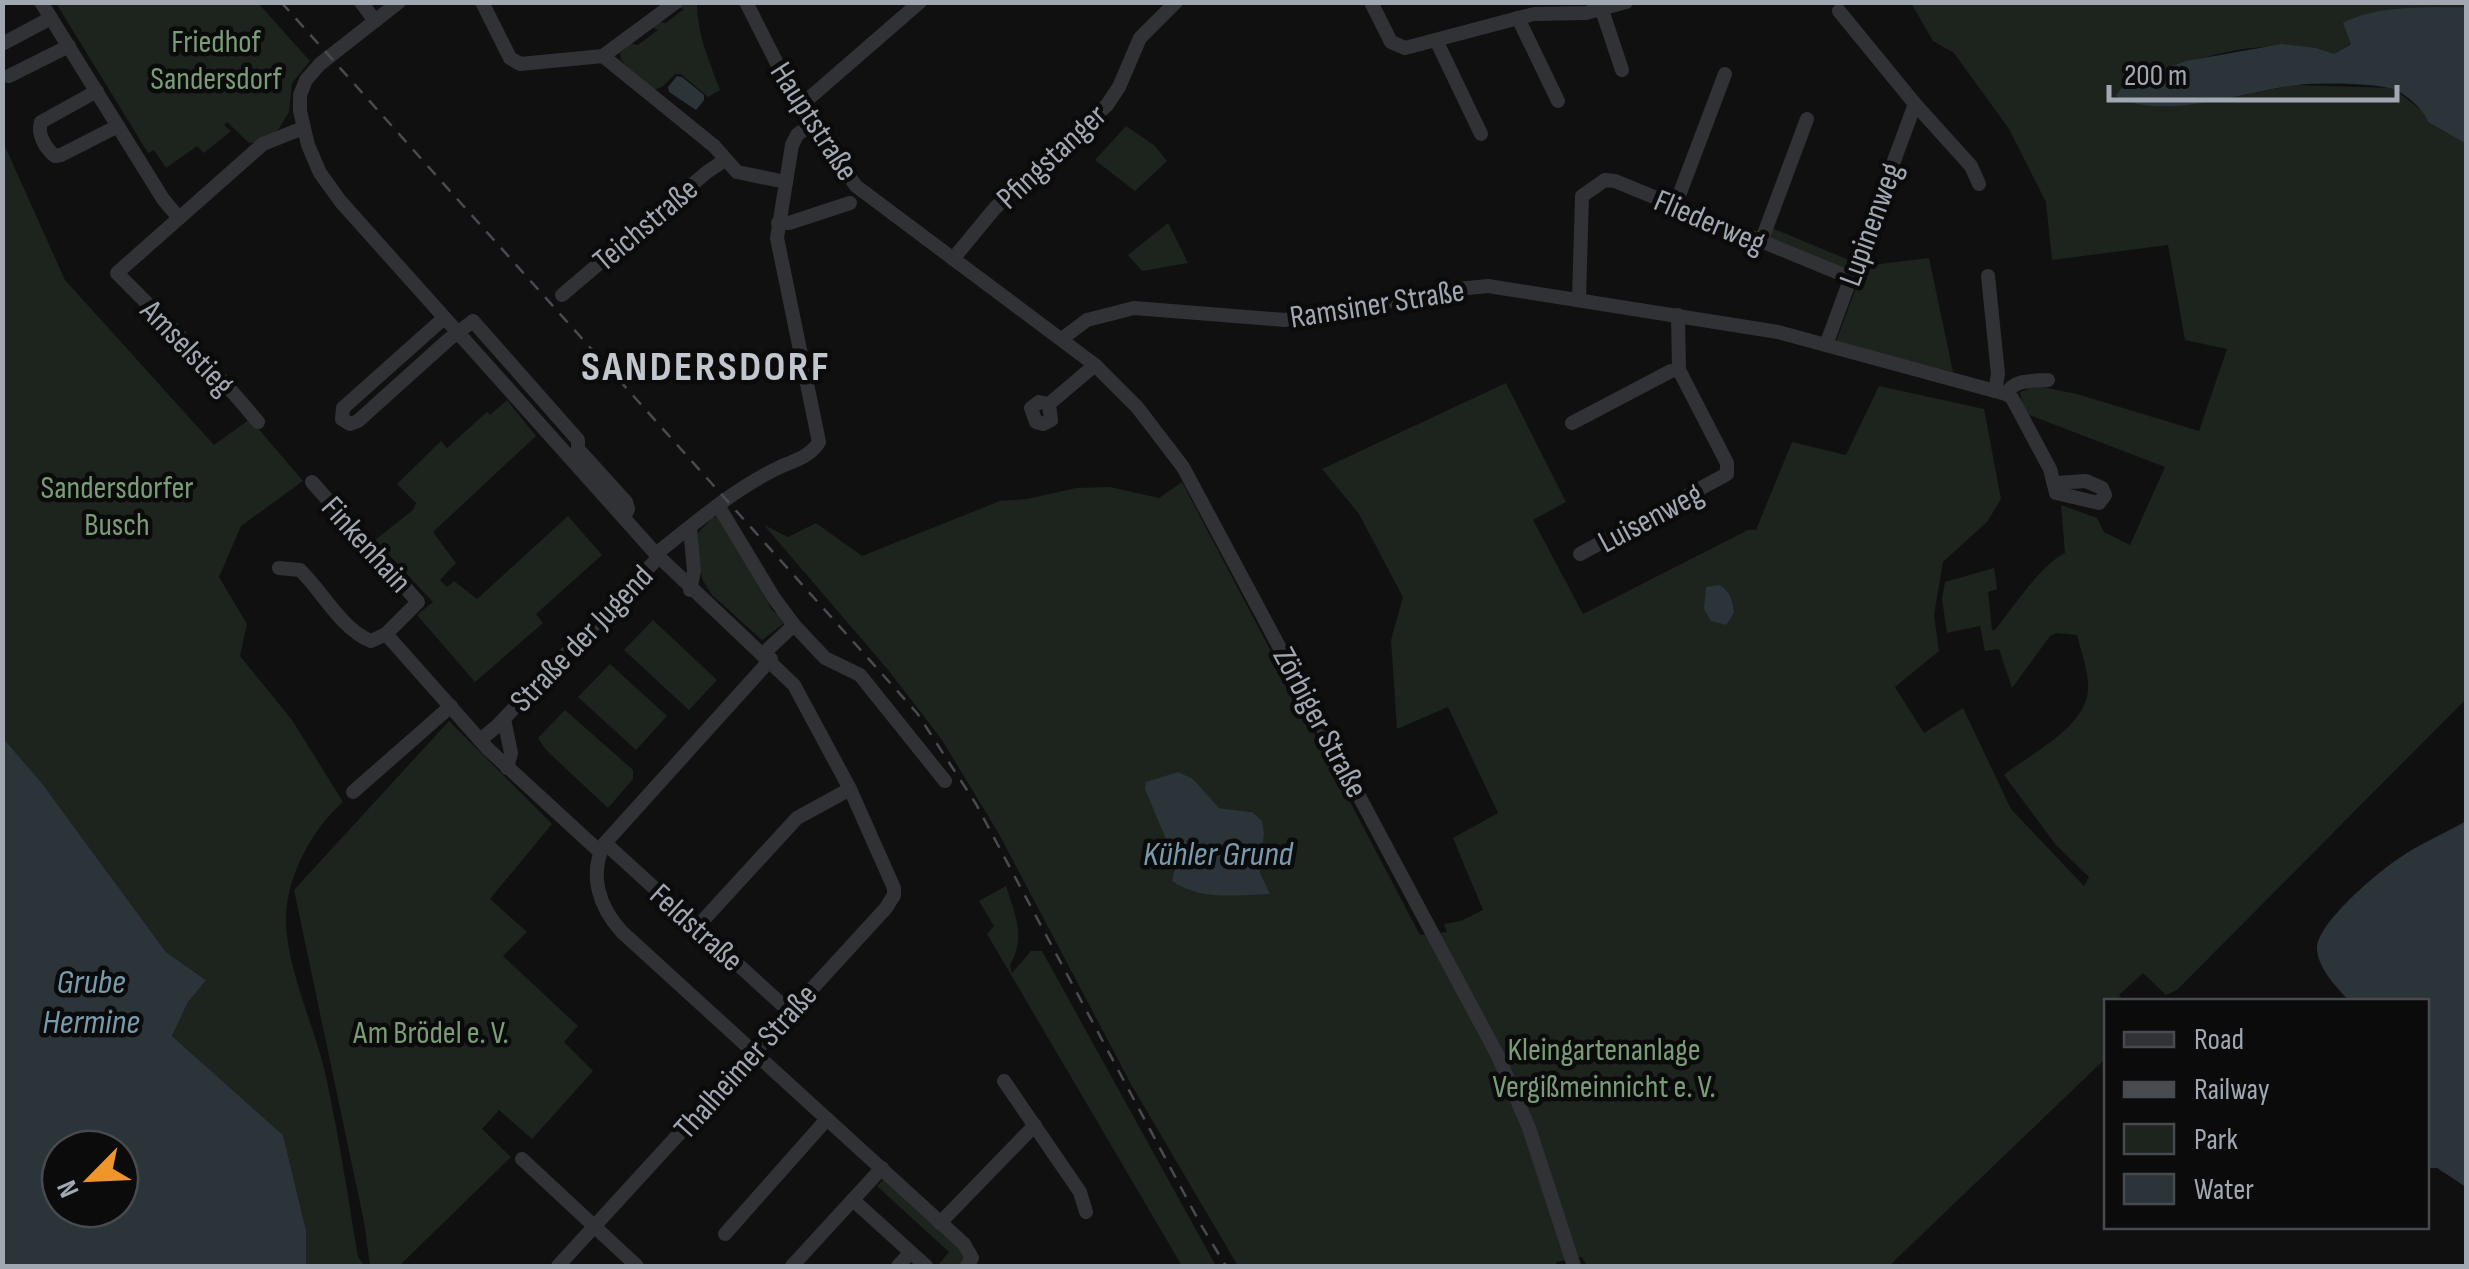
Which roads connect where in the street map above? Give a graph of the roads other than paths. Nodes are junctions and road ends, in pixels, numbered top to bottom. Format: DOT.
graph roads {
  1 [pos="41,2"];
  2 [pos="361,2"];
  3 [pos="399,2"];
  4 [pos="482,2"];
  5 [pos="676,2"];
  6 [pos="746,2"];
  7 [pos="920,2"];
  8 [pos="1176,2"];
  9 [pos="1371,2"];
  10 [pos="1626,2"];
  11 [pos="1602,10"];
  12 [pos="1839,11"];
  13 [pos="51,18"];
  14 [pos="1518,18"];
  15 [pos="375,21"];
  16 [pos="1436,40"];
  17 [pos="2,44"];
  18 [pos="68,46"];
  19 [pos="603,56"];
  20 [pos="1622,70"];
  21 [pos="1725,74"];
  22 [pos="9,76"];
  23 [pos="96,91"];
  24 [pos="1558,100"];
  25 [pos="1915,104"];
  26 [pos="799,106"];
  27 [pos="1808,118"];
  28 [pos="811,124"];
  29 [pos="118,126"];
  30 [pos="303,128"];
  31 [pos="1481,134"];
  32 [pos="725,160"];
  33 [pos="786,182"];
  34 [pos="1980,184"];
  35 [pos="850,203"];
  36 [pos="1675,206"];
  37 [pos="178,217"];
  38 [pos="778,223"];
  39 [pos="1761,242"];
  40 [pos="953,259"];
  41 [pos="1988,276"];
  42 [pos="1850,278"];
  43 [pos="562,295"];
  44 [pos="1579,299"];
  45 [pos="1678,316"];
  46 [pos="444,318"];
  47 [pos="458,334"];
  48 [pos="1063,338"];
  49 [pos="1826,344"];
  50 [pos="1094,365"];
  51 [pos="1679,370"];
  52 [pos="2048,380"];
  53 [pos="532,388"];
  54 [pos="2000,392"];
  55 [pos="518,400"];
  56 [pos="1049,404"];
  57 [pos="258,422"];
  58 [pos="1572,423"];
  59 [pos="572,451"];
  60 [pos="312,482"];
  61 [pos="2056,483"];
  62 [pos="724,503"];
  63 [pos="690,528"];
  64 [pos="1580,554"];
  65 [pos="657,556"];
  66 [pos="279,568"];
  67 [pos="690,590"];
  68 [pos="794,624"];
  69 [pos="386,634"];
  70 [pos="767,656"];
  71 [pos="450,706"];
  72 [pos="504,719"];
  73 [pos="480,740"];
  74 [pos="507,768"];
  75 [pos="944,782"];
  76 [pos="850,789"];
  77 [pos="353,792"];
  78 [pos="602,848"];
  79 [pos="697,927"];
  80 [pos="790,1012"];
  81 [pos="754,1052"];
  82 [pos="1004,1082"];
  83 [pos="827,1119"];
  84 [pos="1035,1125"];
  85 [pos="522,1159"];
  86 [pos="882,1168"];
  87 [pos="853,1200"];
  88 [pos="1086,1212"];
  89 [pos="940,1222"];
  90 [pos="594,1226"];
  91 [pos="725,1234"];
  92 [pos="910,1252"];
  93 [pos="558,1266"];
  94 [pos="637,1266"];
  95 [pos="792,1266"];
  96 [pos="898,1266"];
  97 [pos="926,1266"];
  98 [pos="968,1266"];
  99 [pos="1574,1266"];
  1 -- 13 [label="street"];
  2 -- 15 [label="street"];
  3 -- 15 [label="street"];
  4 -- 19 [label="street"];
  5 -- 19 [label="street"];
  6 -- 26 [label="street, Hauptstraße"];
  7 -- 26 [label="street"];
  8 -- 40 [label="street, Pfingstanger"];
  9 -- 16 [label="street"];
  10 -- 11 [label="street"];
  11 -- 14 [label="street"];
  11 -- 20 [label="street"];
  12 -- 25 [label="street, Lupinenweg"];
  13 -- 17 [label="street"];
  13 -- 18 [label="street"];
  14 -- 16 [label="street"];
  14 -- 24 [label="street"];
  15 -- 30 [label="street"];
  16 -- 31 [label="street"];
  18 -- 22 [label="street"];
  18 -- 23 [label="street"];
  19 -- 32 [label="street"];
  21 -- 36 [label="street"];
  23 -- 29 [label="street"];
  23 -- 29 [label="street"];
  25 -- 34 [label="street, Lupinenweg"];
  25 -- 42 [label="street, Lupinenweg"];
  26 -- 28 [label="street, Hauptstraße"];
  27 -- 39 [label="street"];
  28 -- 33 [label="street"];
  28 -- 40 [label="street, Hauptstraße"];
  29 -- 37 [label="street"];
  30 -- 37 [label="street"];
  30 -- 46 [label="street"];
  32 -- 33 [label="street, Teichstraße"];
  32 -- 43 [label="street, Teichstraße"];
  33 -- 38 [label="street"];
  35 -- 38 [label="street"];
  36 -- 39 [label="street, Fliederweg"];
  36 -- 44 [label="street, Fliederweg"];
  37 -- 57 [label="street, Amselstieg"];
  38 -- 62 [label="street, Straße der Jugend"];
  39 -- 42 [label="street, Fliederweg"];
  40 -- 48 [label="street, Zörbiger Straße"];
  41 -- 54 [label="street"];
  42 -- 49 [label="street, Lupinenweg"];
  44 -- 45 [label="street, Ramsiner Straße"];
  44 -- 48 [label="street, Ramsiner Straße"];
  45 -- 49 [label="street, Ramsiner Straße"];
  45 -- 51 [label="street, Luisenweg"];
  46 -- 47 [label="street"];
  46 -- 47 [label="street"];
  47 -- 53 [label="street"];
  47 -- 55 [label="street"];
  48 -- 50 [label="street, Zörbiger Straße"];
  49 -- 54 [label="street, Ramsiner Straße"];
  50 -- 56 [label="street"];
  50 -- 99 [label="street, Zörbiger Straße"];
  51 -- 58 [label="street"];
  51 -- 64 [label="street, Luisenweg"];
  52 -- 54 [label="street"];
  53 -- 55 [label="street"];
  53 -- 59 [label="street"];
  54 -- 61 [label="street"];
  55 -- 59 [label="street"];
  59 -- 65 [label="street"];
  60 -- 69 [label="street, Finkenhain"];
  62 -- 63 [label="street, Straße der Jugend"];
  62 -- 68 [label="street"];
  63 -- 65 [label="street, Straße der Jugend"];
  63 -- 67 [label="street"];
  65 -- 67 [label="street"];
  65 -- 72 [label="street, Straße der Jugend"];
  66 -- 69 [label="street, Finkenhain"];
  67 -- 70 [label="street"];
  68 -- 70 [label="street"];
  68 -- 75 [label="street"];
  69 -- 71 [label="street, Feldstraße"];
  70 -- 76 [label="street"];
  70 -- 78 [label="street"];
  71 -- 73 [label="street, Feldstraße"];
  71 -- 77 [label="street"];
  72 -- 73 [label="street, Straße der Jugend"];
  72 -- 74 [label="street, Straße der Jugend"];
  73 -- 74 [label="street, Feldstraße"];
  74 -- 78 [label="street, Feldstraße"];
  76 -- 79 [label="street"];
  76 -- 80 [label="street, Thalheimer Straße"];
  78 -- 79 [label="street, Feldstraße"];
  78 -- 81 [label="street"];
  79 -- 80 [label="street, Feldstraße"];
  80 -- 81 [label="street, Thalheimer Straße"];
  81 -- 83 [label="street"];
  81 -- 90 [label="street, Thalheimer Straße"];
  82 -- 84 [label="street"];
  83 -- 86 [label="street"];
  83 -- 91 [label="street"];
  84 -- 88 [label="street"];
  84 -- 89 [label="street"];
  85 -- 90 [label="street"];
  86 -- 87 [label="street"];
  86 -- 89 [label="street"];
  87 -- 92 [label="street"];
  87 -- 95 [label="street"];
  89 -- 98 [label="street"];
  90 -- 93 [label="street, Thalheimer Straße"];
  90 -- 94 [label="street"];
  92 -- 96 [label="street"];
  92 -- 97 [label="street"];
}
